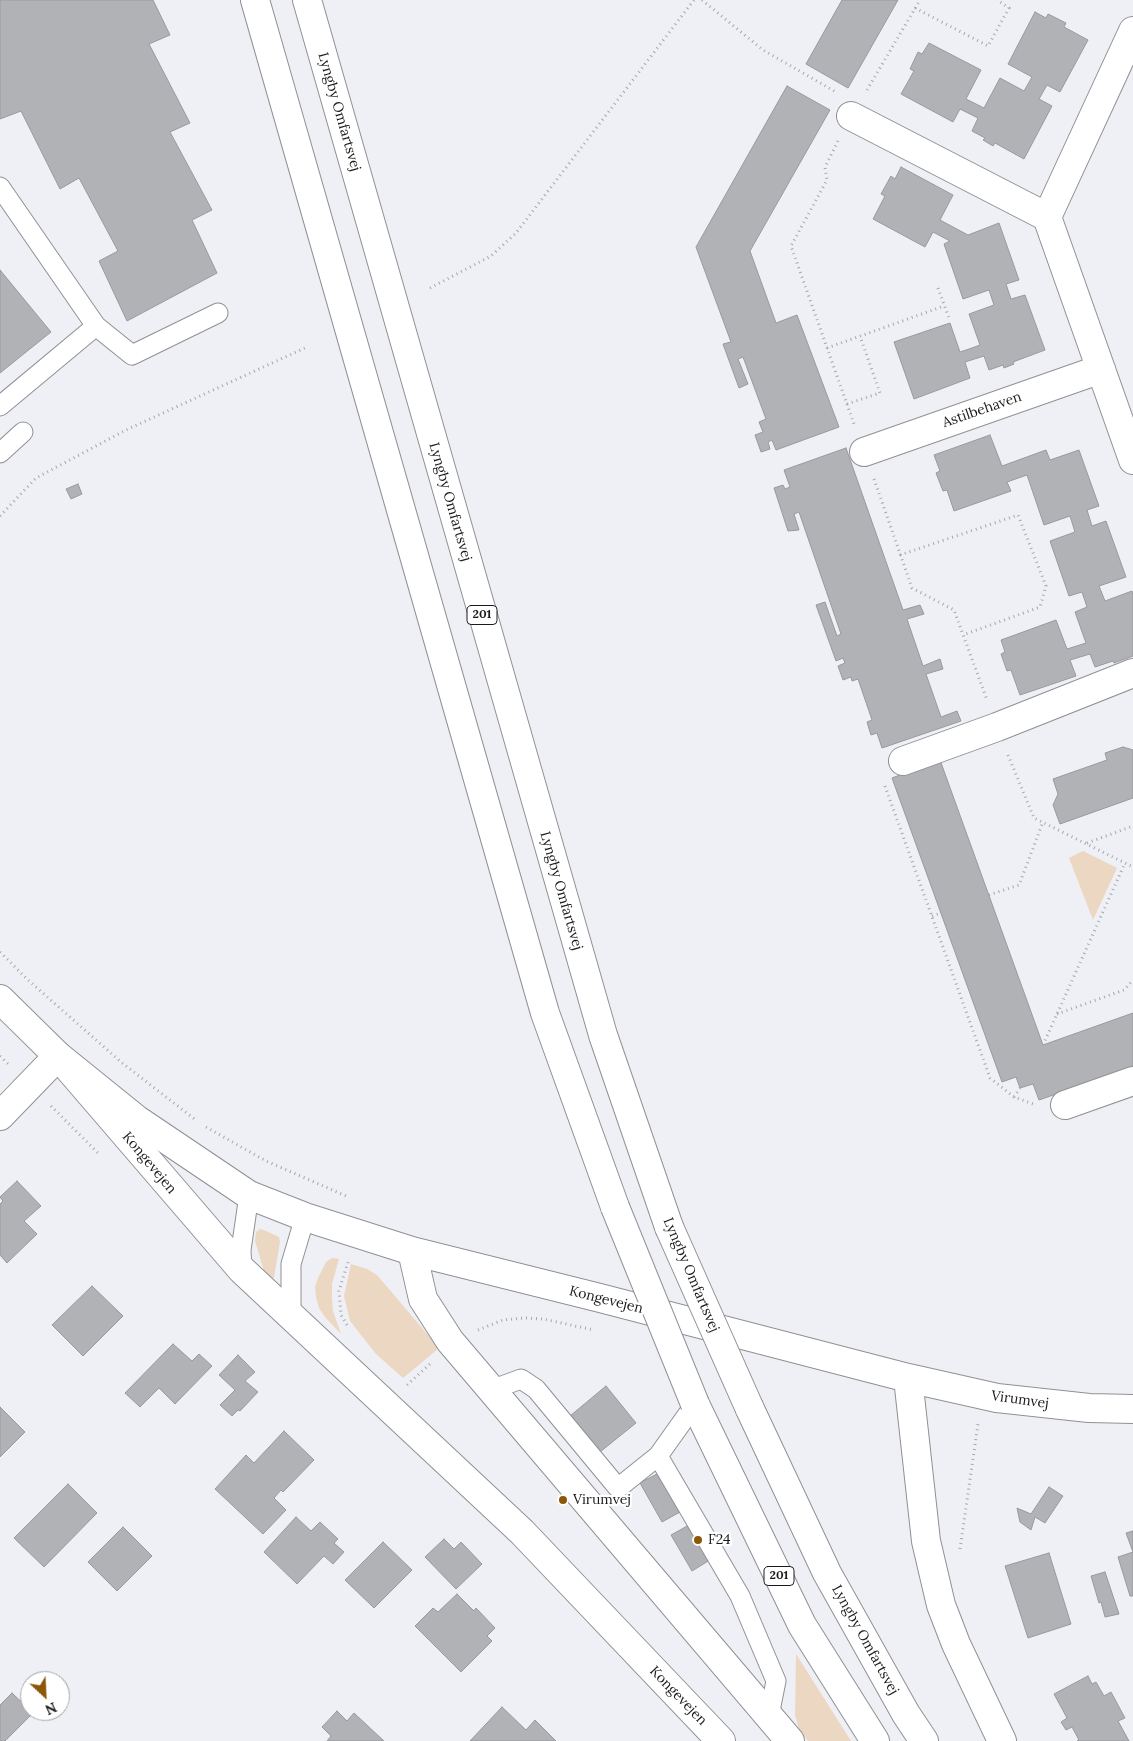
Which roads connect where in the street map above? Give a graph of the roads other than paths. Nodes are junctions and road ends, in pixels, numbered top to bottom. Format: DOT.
graph roads {
  1 [pos="255,0"];
  2 [pos="307,0"];
  3 [pos="1133,31"];
  4 [pos="847,106"];
  5 [pos="0,186"];
  6 [pos="1047,217"];
  7 [pos="218,313"];
  8 [pos="96,326"];
  9 [pos="1101,369"];
  10 [pos="0,406"];
  11 [pos="23,432"];
  12 [pos="864,452"];
  13 [pos="0,453"];
  14 [pos="1133,460"];
  15 [pos="1133,673"];
  16 [pos="903,761"];
  17 [pos="0,998"];
  18 [pos="58,1056"];
  19 [pos="1133,1081"];
  20 [pos="1065,1105"];
  21 [pos="0,1116"];
  22 [pos="249,1195"];
  23 [pos="305,1218"];
  24 [pos="412,1251"];
  25 [pos="242,1270"];
  26 [pos="291,1316"];
  27 [pos="908,1378"];
  28 [pos="491,1390"];
  29 [pos="695,1404"];
  30 [pos="1133,1409"];
  31 [pos="658,1456"];
  32 [pos="769,1716"];
  33 [pos="721,1741"];
  34 [pos="790,1741"];
  35 [pos="875,1741"];
  36 [pos="924,1741"];
  37 [pos="1002,1741"];
  1 -- 29 [label="main road, 201, bridge"];
  2 -- 36 [label="main road, Lyngby Omfartsvej / 201, bridge"];
  3 -- 6 [label="main road"];
  4 -- 6 [label="main road"];
  5 -- 8 [label="lane"];
  6 -- 9 [label="main road"];
  7 -- 8 [label="lane"];
  8 -- 10 [label="lane"];
  9 -- 12 [label="main road, Astilbehaven"];
  9 -- 14 [label="main road"];
  11 -- 13 [label="lane"];
  15 -- 16 [label="main road"];
  17 -- 18 [label="main road, Kongevejen"];
  18 -- 21 [label="main road"];
  18 -- 22 [label="main road, Kongevejen"];
  18 -- 25 [label="main road, Kongevejen"];
  19 -- 20 [label="main road"];
  22 -- 23 [label="main road, Kongevejen"];
  22 -- 25 [label="lane"];
  23 -- 24 [label="main road, Kongevejen"];
  23 -- 26 [label="lane"];
  24 -- 27 [label="main road, Kongevejen"];
  24 -- 28 [label="main road"];
  25 -- 26 [label="main road, Kongevejen"];
  26 -- 33 [label="main road, Kongevejen"];
  27 -- 30 [label="main road, Virumvej"];
  27 -- 37 [label="main road"];
  28 -- 31 [label="lane"];
  28 -- 32 [label="main road"];
  29 -- 31 [label="lane"];
  29 -- 35 [label="main road, 201"];
  31 -- 32 [label="lane"];
  32 -- 34 [label="main road"];
}
